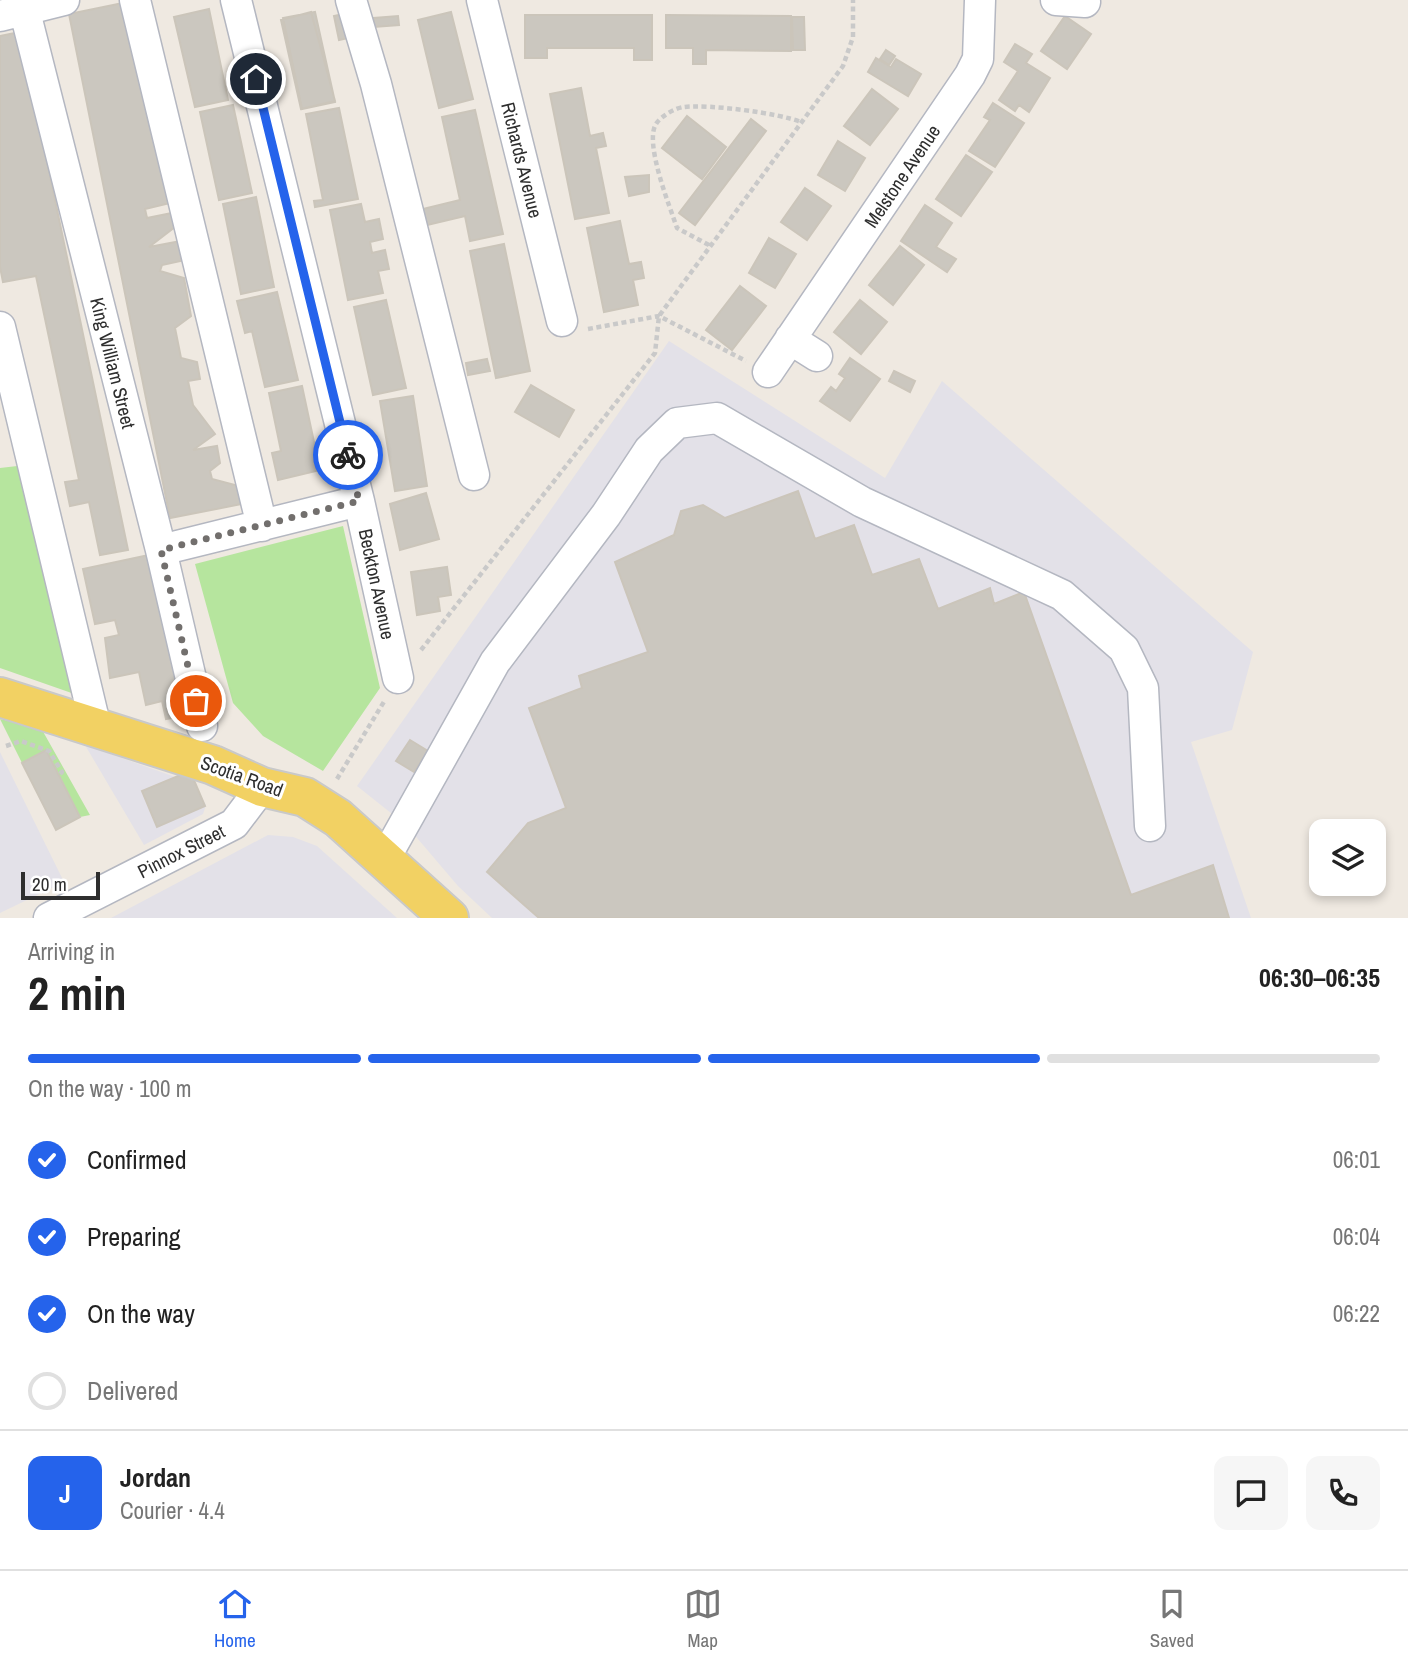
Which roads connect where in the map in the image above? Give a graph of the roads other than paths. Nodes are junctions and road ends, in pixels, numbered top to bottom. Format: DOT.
graph roads {
  1 [pos="64,0"];
  2 [pos="135,0"];
  3 [pos="236,0"];
  4 [pos="351,0"];
  5 [pos="482,0"];
  6 [pos="980,0"];
  7 [pos="15,8"];
  8 [pos="562,321"];
  9 [pos="0,327"];
  10 [pos="790,340"];
  11 [pos="817,356"];
  12 [pos="768,372"];
  13 [pos="474,475"];
  14 [pos="359,501"];
  15 [pos="262,526"];
  16 [pos="161,550"];
  17 [pos="398,678"];
  18 [pos="0,697"];
  19 [pos="202,726"];
  20 [pos="96,728"];
  21 [pos="262,787"];
  22 [pos="1150,825"];
  23 [pos="384,860"];
  24 [pos="49,918"];
  25 [pos="449,918"];
  1 -- 7 [label="street"];
  2 -- 15 [label="street"];
  3 -- 14 [label="street, Beckton Avenue"];
  4 -- 13 [label="street"];
  5 -- 8 [label="street, Richards Avenue"];
  6 -- 10 [label="street, Melstone Avenue"];
  7 -- 16 [label="street, King William Street"];
  9 -- 20 [label="street"];
  10 -- 11 [label="street"];
  10 -- 12 [label="street, Melstone Avenue"];
  14 -- 15 [label="street"];
  14 -- 17 [label="street, Beckton Avenue"];
  15 -- 16 [label="street"];
  16 -- 19 [label="street, King William Street"];
  18 -- 20 [label="main road, Scotia Road"];
  20 -- 21 [label="main road, Scotia Road"];
  21 -- 23 [label="main road, Scotia Road"];
  21 -- 24 [label="street, Pinnox Street"];
  22 -- 23 [label="street"];
  23 -- 25 [label="main road, Scotia Road"];
}
